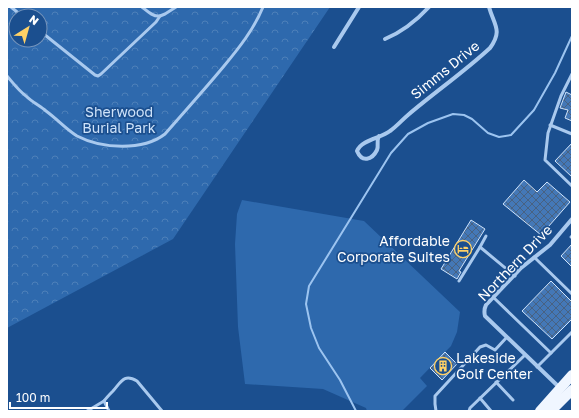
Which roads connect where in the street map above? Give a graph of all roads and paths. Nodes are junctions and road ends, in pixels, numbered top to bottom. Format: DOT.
graph roads {
  1 [pos="142,7"];
  2 [pos="176,7"];
  3 [pos="263,7"];
  4 [pos="359,7"];
  5 [pos="429,7"];
  6 [pos="489,7"];
  7 [pos="160,16"];
  8 [pos="48,37"];
  9 [pos="385,39"];
  10 [pos="334,47"];
  11 [pos="572,74"];
  12 [pos="7,76"];
  13 [pos="550,125"];
  14 [pos="572,134"];
  15 [pos="379,136"];
  16 [pos="572,186"];
  17 [pos="571,222"];
  18 [pos="486,236"];
  19 [pos="480,247"];
  20 [pos="534,258"];
  21 [pos="515,276"];
  22 [pos="459,281"];
  23 [pos="572,294"];
  24 [pos="494,297"];
  25 [pos="572,332"];
  26 [pos="507,337"];
  27 [pos="551,353"];
  28 [pos="525,355"];
  29 [pos="537,367"];
  30 [pos="572,375"];
  31 [pos="496,382"];
  32 [pos="560,389"];
  33 [pos="572,390"];
  34 [pos="480,398"];
  35 [pos="513,400"];
  36 [pos="104,401"];
  37 [pos="87,411"];
  38 [pos="109,411"];
  39 [pos="162,411"];
  40 [pos="436,411"];
  41 [pos="469,411"];
  42 [pos="491,411"];
  43 [pos="540,411"];
  44 [pos="552,411"];
  1 -- 7 [label="lane"];
  2 -- 7 [label="lane"];
  3 -- 12 [label="lane"];
  4 -- 10 [label="street"];
  5 -- 9 [label="street"];
  6 -- 15 [label="street, Simms Drive"];
  7 -- 8 [label="lane"];
  11 -- 13 [label="lane"];
  13 -- 14 [label="lane"];
  13 -- 16 [label="lane"];
  15 -- 15 [label="street, Simms Drive"];
  17 -- 20 [label="street, Northern Drive"];
  18 -- 19 [label="lane"];
  19 -- 21 [label="lane"];
  19 -- 22 [label="lane"];
  20 -- 21 [label="street, Northern Drive"];
  20 -- 23 [label="lane"];
  21 -- 24 [label="street, Northern Drive"];
  24 -- 26 [label="street, Northern Drive"];
  24 -- 27 [label="lane"];
  25 -- 27 [label="lane"];
  26 -- 28 [label="street, Northern Drive"];
  26 -- 40 [label="lane"];
  27 -- 29 [label="lane"];
  28 -- 29 [label="street, Northern Drive"];
  28 -- 31 [label="lane"];
  29 -- 32 [label="street, Northern Drive"];
  30 -- 32 [label="main road"];
  31 -- 34 [label="lane"];
  31 -- 35 [label="lane"];
  32 -- 43 [label="main road"];
  33 -- 44 [label="main road"];
  34 -- 41 [label="lane"];
  34 -- 42 [label="lane"];
  36 -- 37 [label="lane"];
  36 -- 38 [label="lane"];
  36 -- 39 [label="lane"];
}
